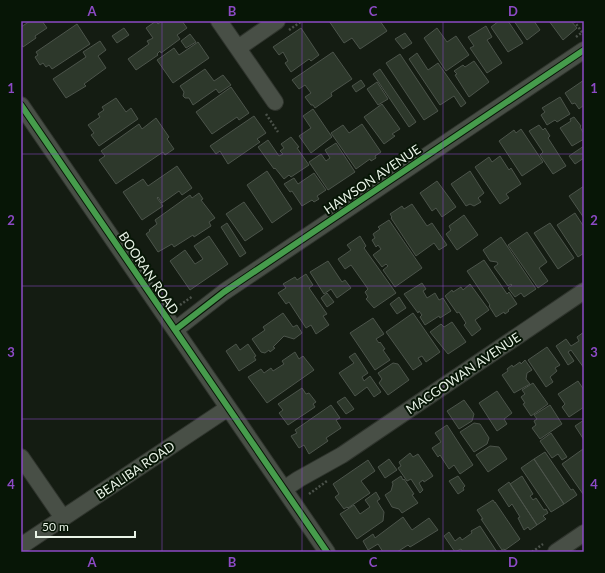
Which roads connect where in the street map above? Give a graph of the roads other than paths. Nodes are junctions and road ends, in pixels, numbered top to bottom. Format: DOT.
graph roads {
  1 [pos="219,21"];
  2 [pos="277,21"];
  3 [pos="238,48"];
  4 [pos="584,50"];
  5 [pos="275,102"];
  6 [pos="21,105"];
  7 [pos="584,291"];
  8 [pos="173,326"];
  9 [pos="228,408"];
  10 [pos="21,457"];
  11 [pos="286,493"];
  12 [pos="63,518"];
  13 [pos="584,533"];
  14 [pos="21,546"];
  15 [pos="327,552"];
  16 [pos="556,552"];
  1 -- 3 [label="street"];
  2 -- 3 [label="street"];
  3 -- 5 [label="street"];
  4 -- 8 [label="street, HAWSON AVENUE"];
  6 -- 8 [label="street, BOORAN ROAD"];
  7 -- 11 [label="street, MACGOWAN AVENUE"];
  8 -- 9 [label="street, BOORAN ROAD"];
  9 -- 11 [label="street, BOORAN ROAD"];
  9 -- 12 [label="street, BEALIBA ROAD"];
  10 -- 12 [label="street"];
  11 -- 15 [label="street, BOORAN ROAD"];
  12 -- 14 [label="street, BEALIBA ROAD"];
  13 -- 16 [label="street"];
}
